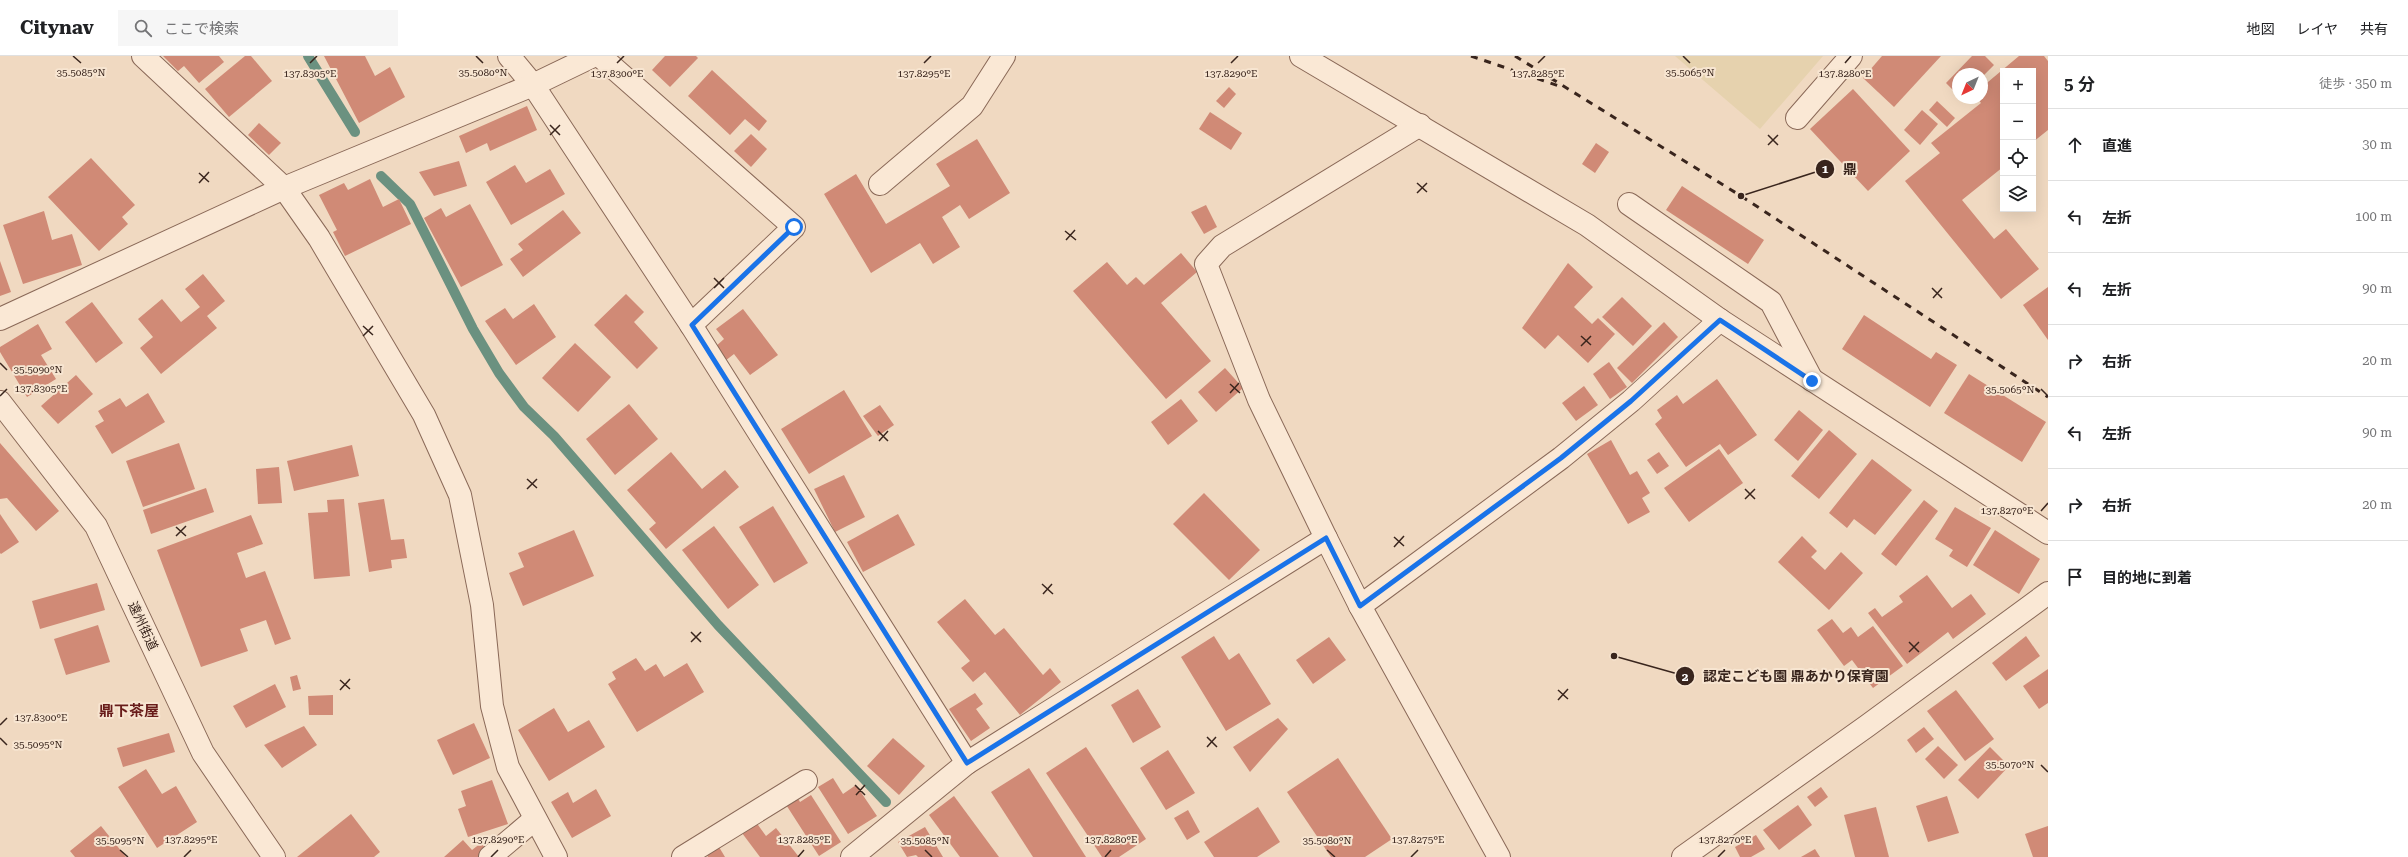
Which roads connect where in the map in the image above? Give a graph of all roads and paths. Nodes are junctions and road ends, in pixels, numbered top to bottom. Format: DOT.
graph roads {
  1 [pos="143,56"];
  2 [pos="509,56"];
  3 [pos="593,56"];
  4 [pos="600,56"];
  5 [pos="1004,56"];
  6 [pos="1301,56"];
  7 [pos="1851,56"];
  8 [pos="533,85"];
  9 [pos="1796,118"];
  10 [pos="1420,125"];
  11 [pos="880,184"];
  12 [pos="284,188"];
  13 [pos="1629,204"];
  14 [pos="0,319"];
  15 [pos="1720,320"];
  16 [pos="692,325"];
  17 [pos="1812,381"];
  18 [pos="0,402"];
  19 [pos="2048,533"];
  20 [pos="1326,538"];
  21 [pos="2048,593"];
  22 [pos="1360,606"];
  23 [pos="967,763"];
  24 [pos="806,782"];
  25 [pos="535,819"];
  26 [pos="274,857"];
  27 [pos="490,857"];
  28 [pos="556,857"];
  29 [pos="683,857"];
  30 [pos="852,857"];
  31 [pos="1499,857"];
  32 [pos="1683,857"];
  1 -- 12 [label="street"];
  2 -- 8 [label="street"];
  3 -- 8 [label="street"];
  4 -- 16 [label="street"];
  5 -- 11 [label="street"];
  6 -- 10 [label="street"];
  7 -- 9 [label="street"];
  8 -- 12 [label="street"];
  8 -- 16 [label="street"];
  10 -- 15 [label="street"];
  10 -- 20 [label="street"];
  12 -- 14 [label="street"];
  12 -- 25 [label="street"];
  13 -- 17 [label="street"];
  15 -- 17 [label="street"];
  15 -- 22 [label="street"];
  16 -- 23 [label="street"];
  17 -- 19 [label="street"];
  18 -- 26 [label="street, 遠州街道"];
  20 -- 22 [label="street"];
  20 -- 23 [label="street"];
  21 -- 32 [label="street"];
  22 -- 31 [label="street"];
  23 -- 30 [label="street"];
  24 -- 29 [label="street"];
  25 -- 27 [label="street"];
  25 -- 28 [label="street"];
}
